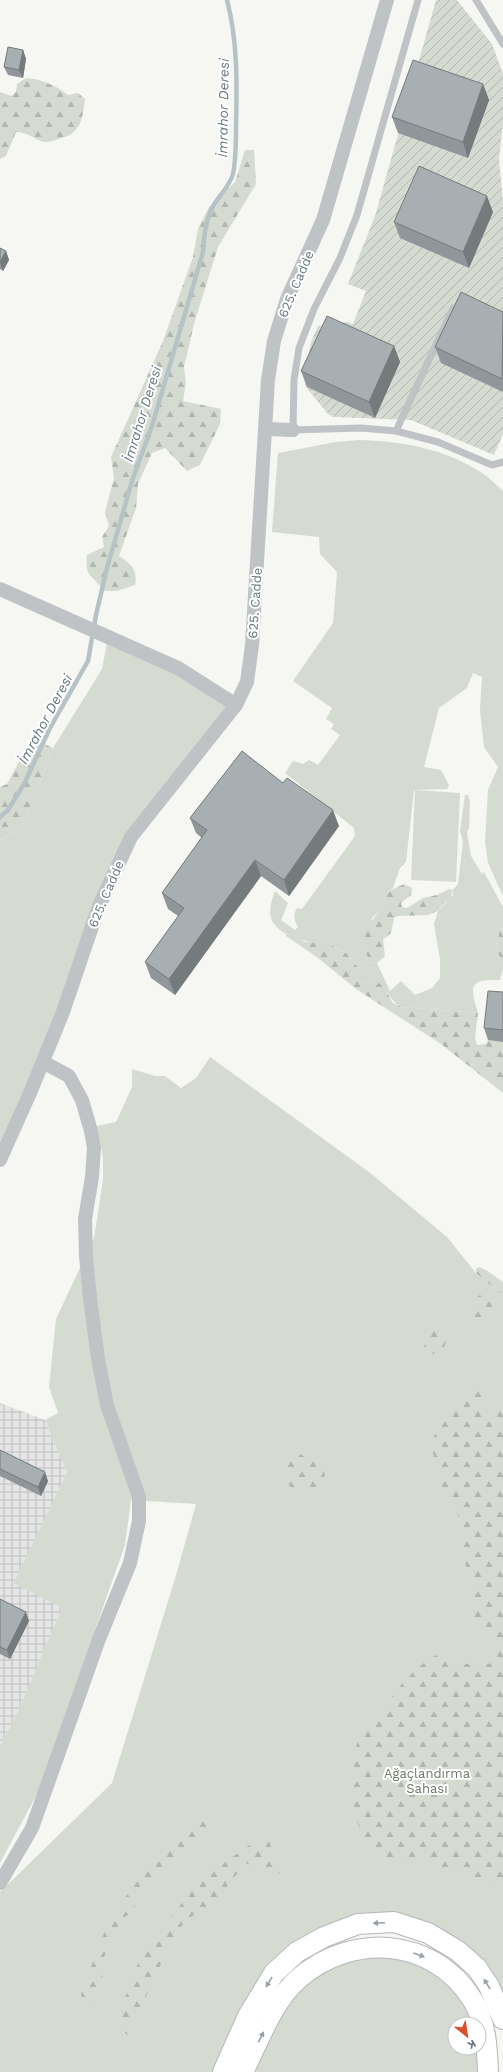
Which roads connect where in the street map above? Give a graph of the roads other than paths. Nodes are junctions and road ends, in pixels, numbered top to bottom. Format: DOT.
graph roads {
  1 [pos="386,0"];
  2 [pos="418,0"];
  3 [pos="476,0"];
  4 [pos="503,44"];
  5 [pos="453,308"];
  6 [pos="266,429"];
  7 [pos="293,430"];
  8 [pos="396,431"];
  9 [pos="503,462"];
  10 [pos="0,589"];
  11 [pos="236,705"];
  12 [pos="43,1062"];
  13 [pos="0,1160"];
  14 [pos="0,1883"];
  15 [pos="503,2019"];
  16 [pos="223,2072"];
  17 [pos="243,2072"];
  18 [pos="488,2072"];
  1 -- 6 [label="street, 625. Cadde"];
  2 -- 7 [label="lane"];
  3 -- 4 [label="lane"];
  5 -- 8 [label="lane"];
  6 -- 7 [label="street"];
  6 -- 11 [label="street, 625. Cadde"];
  7 -- 8 [label="lane"];
  8 -- 9 [label="lane"];
  10 -- 11 [label="street"];
  11 -- 12 [label="street, 625. Cadde"];
  12 -- 13 [label="street, 625. Cadde"];
  12 -- 14 [label="street"];
  15 -- 16 [label="street, one-way"];
  17 -- 18 [label="street, one-way"];
}
